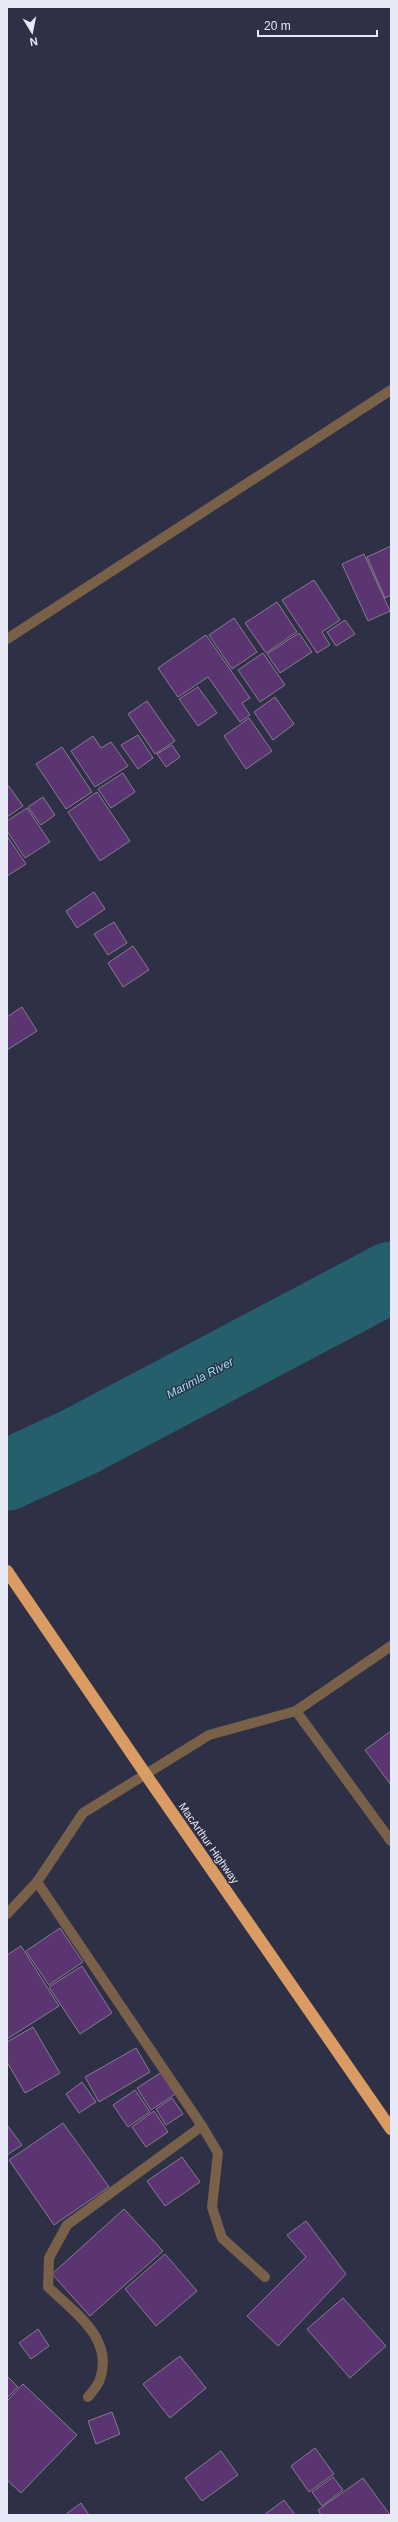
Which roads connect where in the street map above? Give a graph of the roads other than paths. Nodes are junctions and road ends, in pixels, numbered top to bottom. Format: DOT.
graph roads {
  1 [pos="391,390"];
  2 [pos="7,640"];
  3 [pos="7,1571"];
  4 [pos="391,1646"];
  5 [pos="296,1711"];
  6 [pos="391,1841"];
  7 [pos="37,1882"];
  8 [pos="7,1914"];
  9 [pos="202,2126"];
  10 [pos="391,2129"];
  11 [pos="265,2277"];
  12 [pos="88,2397"];
  1 -- 2 [label="street"];
  3 -- 10 [label="highway, MacArthur Highway, bridge"];
  4 -- 5 [label="street"];
  5 -- 6 [label="street"];
  5 -- 7 [label="street"];
  7 -- 8 [label="street"];
  7 -- 9 [label="street"];
  9 -- 11 [label="street"];
  9 -- 12 [label="street"];
}
